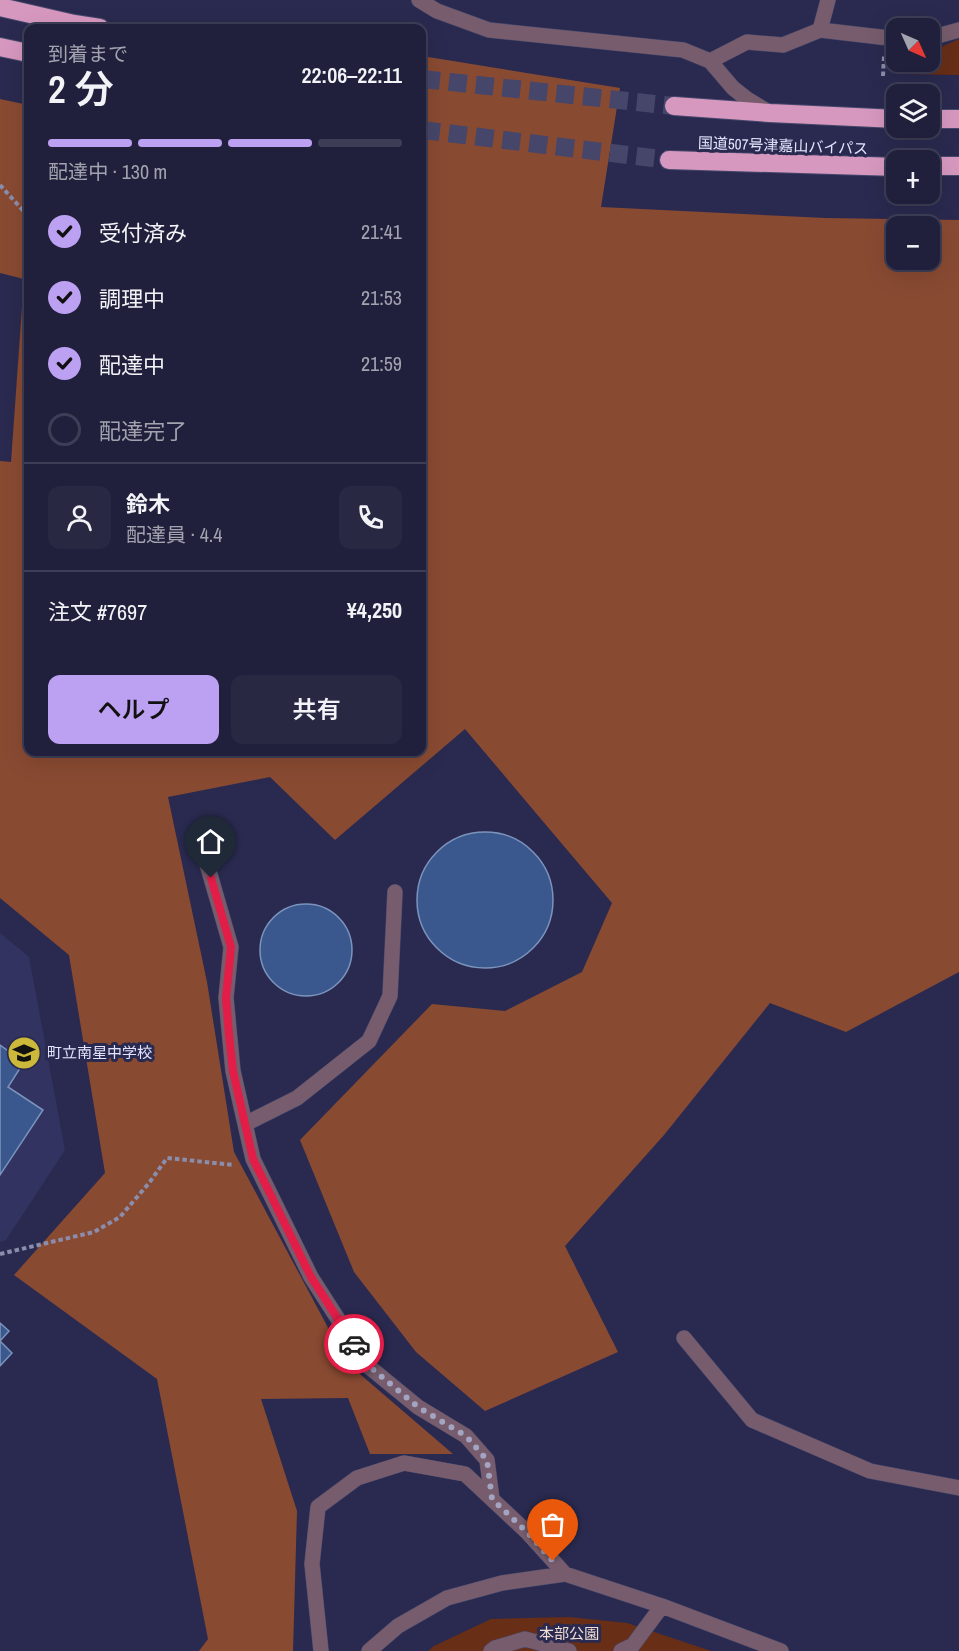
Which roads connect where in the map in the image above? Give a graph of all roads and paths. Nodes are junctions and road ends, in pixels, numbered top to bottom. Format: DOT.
graph roads {
  1 [pos="419,0"];
  2 [pos="828,0"];
  3 [pos="0,7"];
  4 [pos="74,24"];
  5 [pos="820,30"];
  6 [pos="959,30"];
  7 [pos="940,35"];
  8 [pos="886,38"];
  9 [pos="0,47"];
  10 [pos="24,52"];
  11 [pos="710,60"];
  12 [pos="674,106"];
  13 [pos="770,113"];
  14 [pos="886,118"];
  15 [pos="940,119"];
  16 [pos="959,119"];
  17 [pos="669,160"];
  18 [pos="886,166"];
  19 [pos="940,166"];
  20 [pos="959,166"];
  21 [pos="0,185"];
  22 [pos="24,212"];
  23 [pos="198,833"];
  24 [pos="394,892"];
  25 [pos="245,1124"];
  26 [pos="256,1167"];
  27 [pos="0,1254"];
  28 [pos="684,1338"];
  29 [pos="959,1488"];
  30 [pos="492,1499"];
  31 [pos="564,1574"];
  32 [pos="662,1606"];
  33 [pos="321,1651"];
  34 [pos="369,1651"];
  35 [pos="490,1651"];
  36 [pos="569,1651"];
  37 [pos="621,1651"];
  38 [pos="781,1651"];
  1 -- 11 [label="street"];
  2 -- 5 [label="street"];
  3 -- 4 [label="highway"];
  5 -- 8 [label="street"];
  5 -- 11 [label="street"];
  6 -- 7 [label="street"];
  9 -- 10 [label="highway"];
  11 -- 13 [label="street"];
  12 -- 13 [label="highway, 国道507号津嘉山バイパス"];
  13 -- 14 [label="highway, 国道507号津嘉山バイパス"];
  15 -- 16 [label="highway"];
  17 -- 18 [label="highway, 国道507号津嘉山バイパス"];
  19 -- 20 [label="highway"];
  21 -- 22 [label="path"];
  23 -- 25 [label="street"];
  24 -- 25 [label="street"];
  25 -- 26 [label="street"];
  26 -- 27 [label="path"];
  26 -- 30 [label="street"];
  28 -- 29 [label="street"];
  30 -- 31 [label="street"];
  30 -- 33 [label="street"];
  31 -- 32 [label="street"];
  31 -- 34 [label="street"];
  32 -- 37 [label="street"];
  32 -- 38 [label="street"];
  35 -- 36 [label="street"];
}
